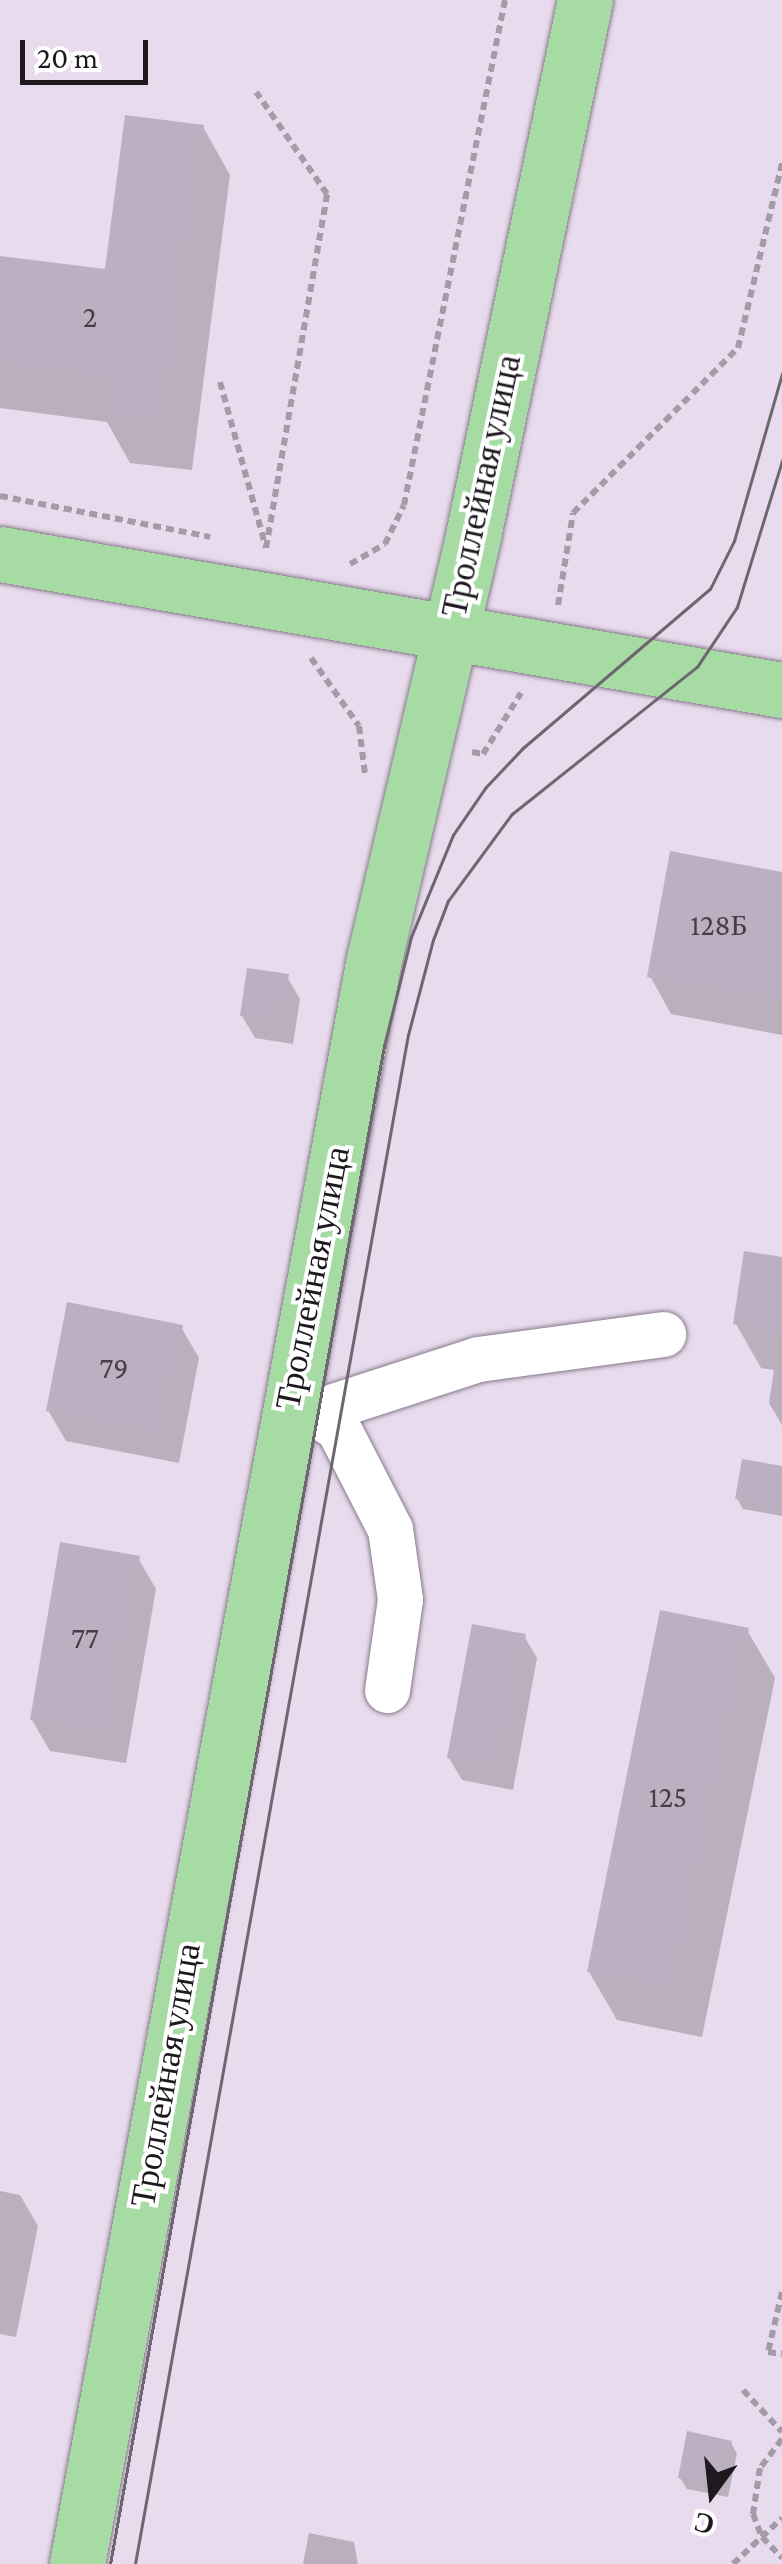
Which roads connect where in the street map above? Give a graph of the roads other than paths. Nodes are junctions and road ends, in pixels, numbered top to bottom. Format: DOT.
graph roads {
  1 [pos="585,0"];
  2 [pos="0,554"];
  3 [pos="451,628"];
  4 [pos="782,690"];
  5 [pos="663,1334"];
  6 [pos="304,1405"];
  7 [pos="388,1690"];
  8 [pos="77,2564"];
  1 -- 3 [label="main road, Троллейная улица"];
  2 -- 3 [label="main road"];
  3 -- 4 [label="main road"];
  3 -- 6 [label="main road, Троллейная улица"];
  5 -- 6 [label="lane"];
  6 -- 7 [label="lane"];
  6 -- 8 [label="main road, Троллейная улица"];
}
